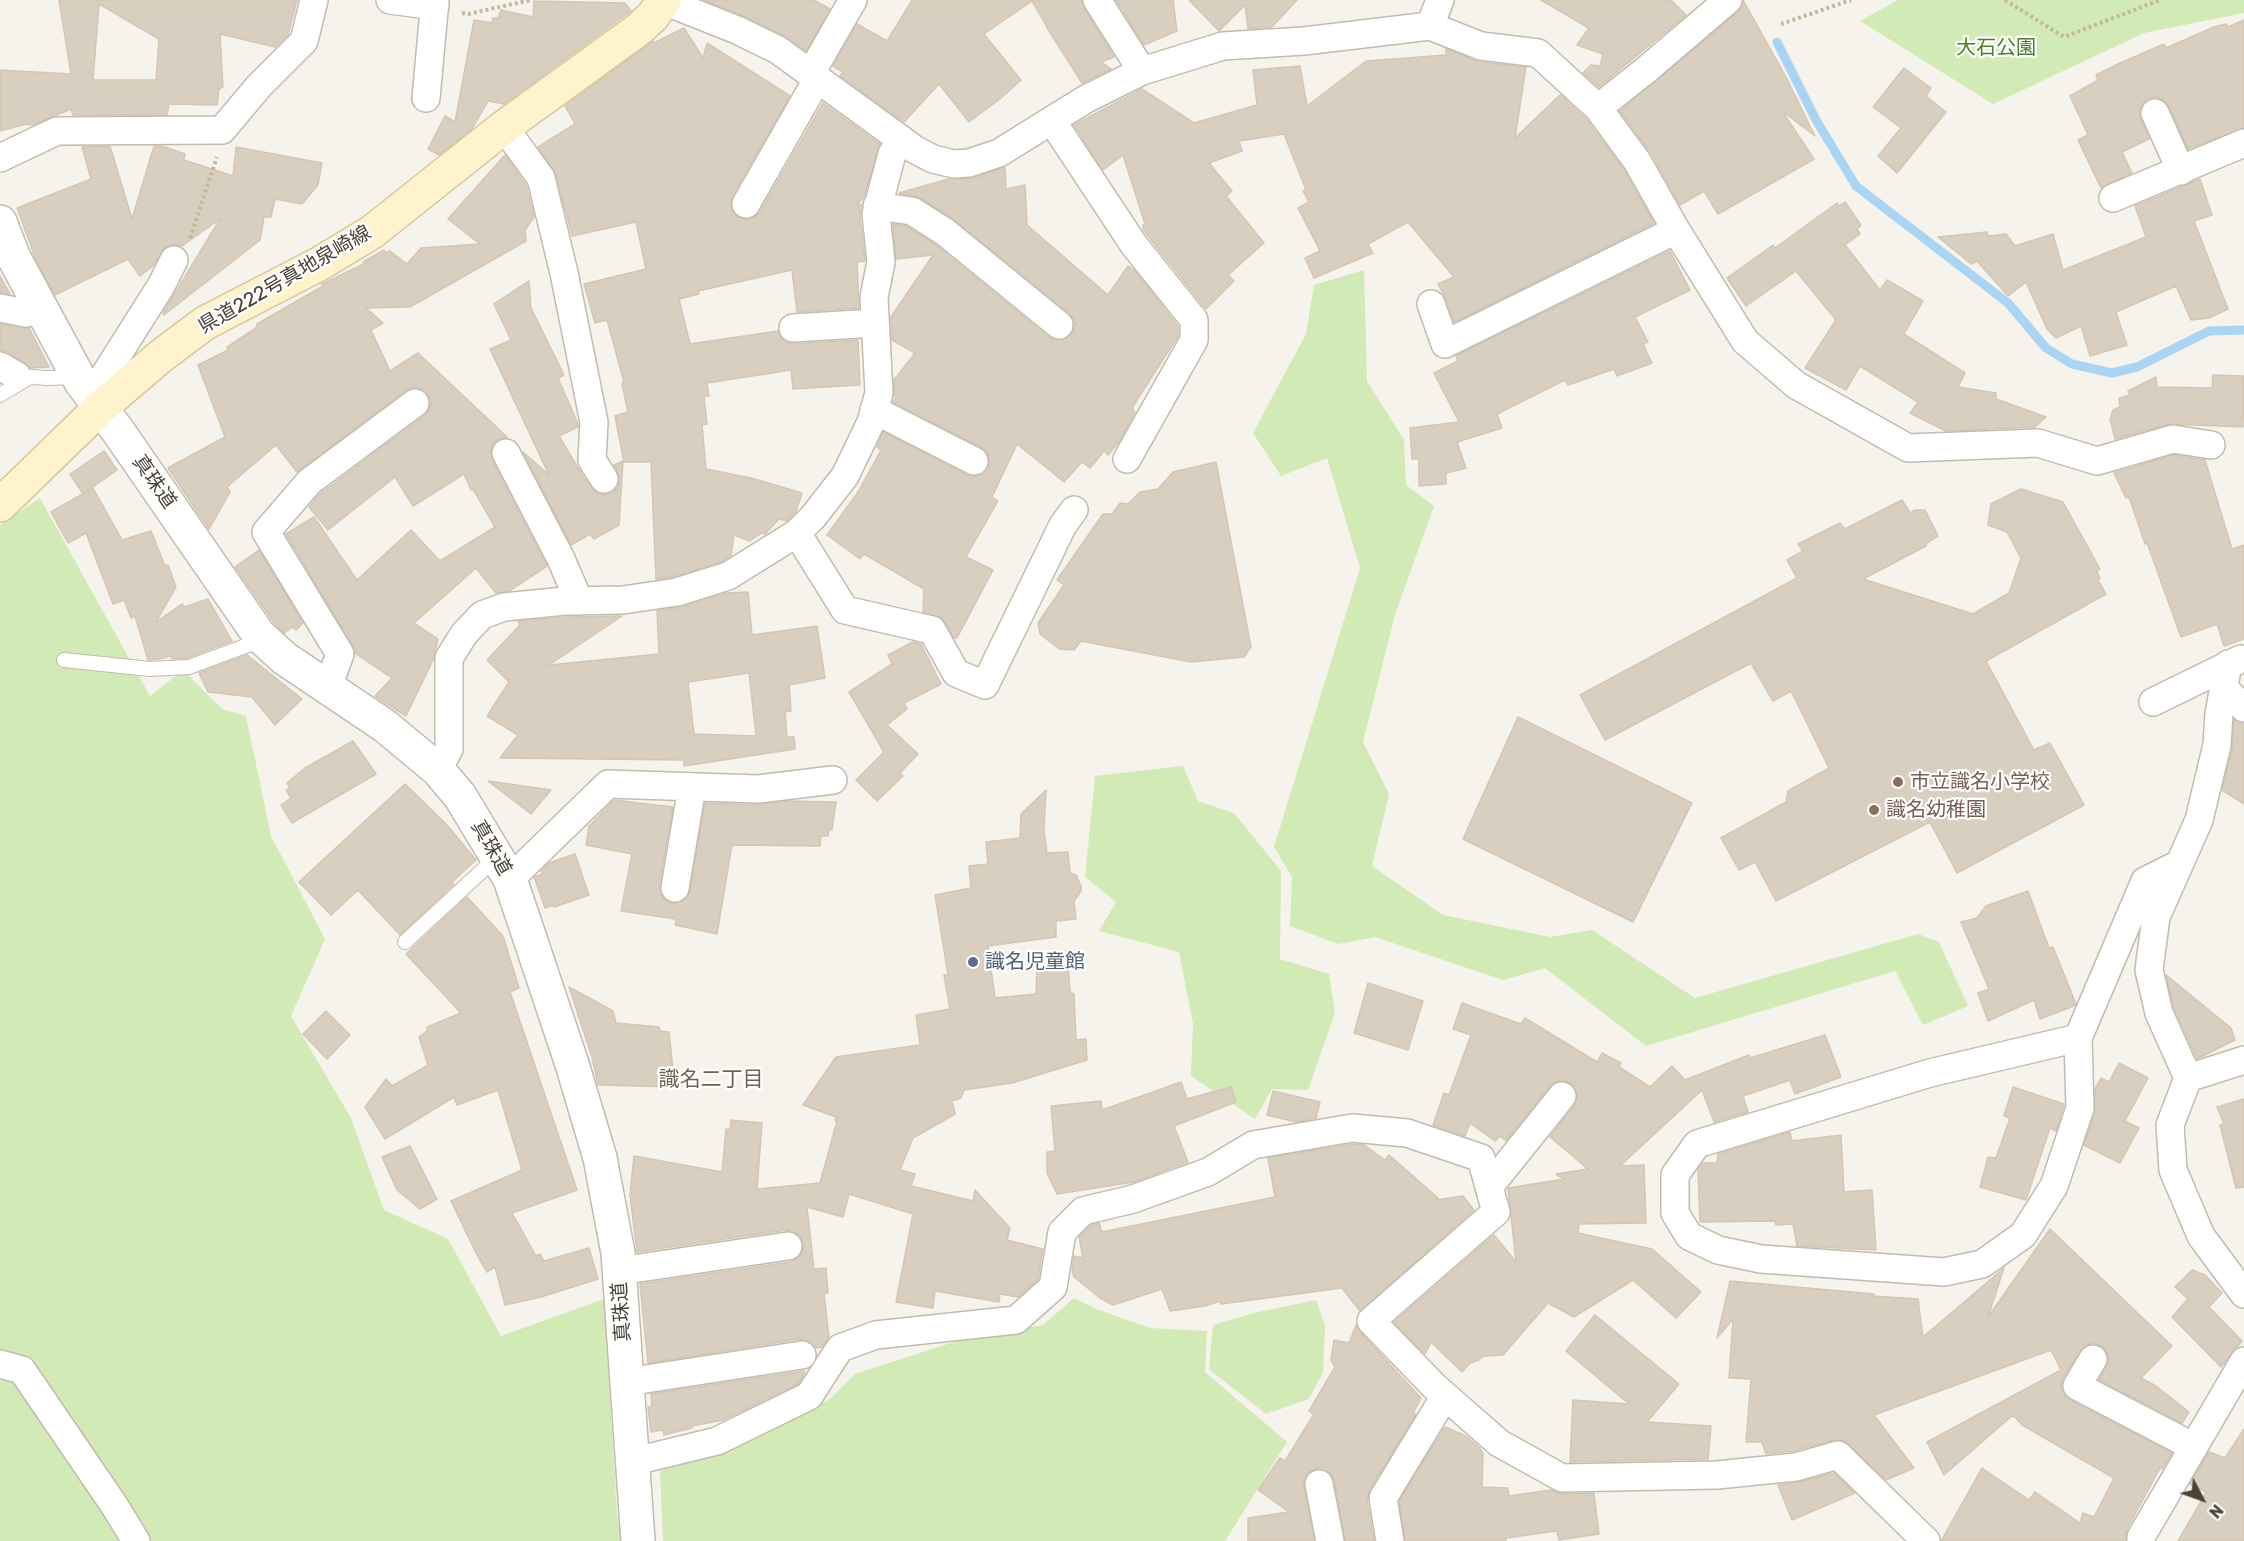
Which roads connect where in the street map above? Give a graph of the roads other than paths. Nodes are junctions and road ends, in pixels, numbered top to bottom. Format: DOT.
graph roads {
  1 [pos="314,0"];
  2 [pos="390,0"];
  3 [pos="664,0"];
  4 [pos="853,0"];
  5 [pos="1097,0"];
  6 [pos="1440,0"];
  7 [pos="1728,0"];
  8 [pos="435,3"];
  9 [pos="1430,27"];
  10 [pos="1142,71"];
  11 [pos="814,76"];
  12 [pos="426,98"];
  13 [pos="1598,108"];
  14 [pos="2155,113"];
  15 [pos="1052,121"];
  16 [pos="504,127"];
  17 [pos="901,139"];
  18 [pos="2244,143"];
  19 [pos="0,158"];
  20 [pos="2181,171"];
  21 [pos="2113,198"];
  22 [pos="746,204"];
  23 [pos="877,206"];
  24 [pos="0,222"];
  25 [pos="1676,230"];
  26 [pos="174,260"];
  27 [pos="1431,304"];
  28 [pos="0,308"];
  29 [pos="41,311"];
  30 [pos="875,323"];
  31 [pos="1059,325"];
  32 [pos="793,328"];
  33 [pos="78,377"];
  34 [pos="12,379"];
  35 [pos="415,403"];
  36 [pos="100,408"];
  37 [pos="874,411"];
  38 [pos="2211,445"];
  39 [pos="506,453"];
  40 [pos="1127,459"];
  41 [pos="974,461"];
  42 [pos="604,479"];
  43 [pos="0,506"];
  44 [pos="1074,510"];
  45 [pos="796,533"];
  46 [pos="579,601"];
  47 [pos="260,635"];
  48 [pos="64,660"];
  49 [pos="2232,670"];
  50 [pos="328,687"];
  51 [pos="2153,702"];
  52 [pos="2244,708"];
  53 [pos="438,771"];
  54 [pos="833,780"];
  55 [pos="692,787"];
  56 [pos="2179,864"];
  57 [pos="503,868"];
  58 [pos="675,888"];
  59 [pos="405,942"];
  60 [pos="2078,1038"];
  61 [pos="2244,1060"];
  62 [pos="2188,1078"];
  63 [pos="1562,1096"];
  64 [pos="1489,1187"];
  65 [pos="788,1246"];
  66 [pos="619,1271"];
  67 [pos="2244,1294"];
  68 [pos="802,1355"];
  69 [pos="2093,1359"];
  70 [pos="2244,1362"];
  71 [pos="0,1364"];
  72 [pos="626,1382"];
  73 [pos="1445,1396"];
  74 [pos="2194,1447"];
  75 [pos="631,1461"];
  76 [pos="1319,1484"];
  77 [pos="136,1541"];
  78 [pos="638,1541"];
  79 [pos="1330,1541"];
  80 [pos="1390,1541"];
  81 [pos="1926,1541"];
  82 [pos="2141,1541"];
  1 -- 19 [label="street"];
  2 -- 8 [label="street"];
  3 -- 11 [label="street"];
  3 -- 16 [label="main road, 県道222号真地泉崎線"];
  4 -- 11 [label="street"];
  5 -- 10 [label="street"];
  6 -- 9 [label="street"];
  7 -- 13 [label="street"];
  8 -- 12 [label="street"];
  9 -- 10 [label="street"];
  9 -- 13 [label="street"];
  10 -- 15 [label="street"];
  11 -- 17 [label="street"];
  11 -- 22 [label="street"];
  13 -- 25 [label="street"];
  14 -- 20 [label="street"];
  15 -- 17 [label="street"];
  15 -- 40 [label="street"];
  16 -- 36 [label="main road, 県道222号真地泉崎線"];
  16 -- 42 [label="street"];
  17 -- 23 [label="street"];
  18 -- 20 [label="street"];
  20 -- 21 [label="street"];
  23 -- 30 [label="street"];
  23 -- 31 [label="street"];
  24 -- 29 [label="street, 真珠道"];
  25 -- 27 [label="street"];
  25 -- 38 [label="street"];
  26 -- 36 [label="street"];
  28 -- 29 [label="street"];
  29 -- 33 [label="street, 真珠道"];
  30 -- 32 [label="street"];
  30 -- 37 [label="street"];
  33 -- 34 [label="lane"];
  33 -- 36 [label="street, 真珠道"];
  35 -- 50 [label="street"];
  36 -- 43 [label="main road, 県道222号真地泉崎線"];
  36 -- 47 [label="street, 真珠道"];
  37 -- 41 [label="street"];
  37 -- 45 [label="street"];
  39 -- 46 [label="street"];
  44 -- 45 [label="street"];
  45 -- 46 [label="street"];
  46 -- 53 [label="street"];
  47 -- 48 [label="lane"];
  47 -- 50 [label="street, 真珠道"];
  49 -- 51 [label="street"];
  49 -- 52 [label="street"];
  49 -- 56 [label="street"];
  50 -- 53 [label="street, 真珠道"];
  53 -- 57 [label="street, 真珠道"];
  54 -- 55 [label="street"];
  55 -- 57 [label="street"];
  55 -- 58 [label="street"];
  56 -- 60 [label="street"];
  56 -- 62 [label="street"];
  57 -- 59 [label="lane"];
  57 -- 66 [label="street, 真珠道"];
  60 -- 60 [label="street"];
  61 -- 62 [label="street"];
  62 -- 67 [label="street"];
  63 -- 64 [label="street"];
  64 -- 73 [label="street"];
  64 -- 75 [label="street"];
  65 -- 66 [label="street"];
  66 -- 72 [label="street, 真珠道"];
  68 -- 72 [label="street"];
  69 -- 74 [label="street"];
  70 -- 74 [label="street"];
  71 -- 77 [label="street"];
  72 -- 75 [label="street, 真珠道"];
  73 -- 80 [label="street"];
  73 -- 81 [label="street"];
  74 -- 82 [label="street"];
  75 -- 78 [label="street, 真珠道"];
  76 -- 79 [label="street"];
}
